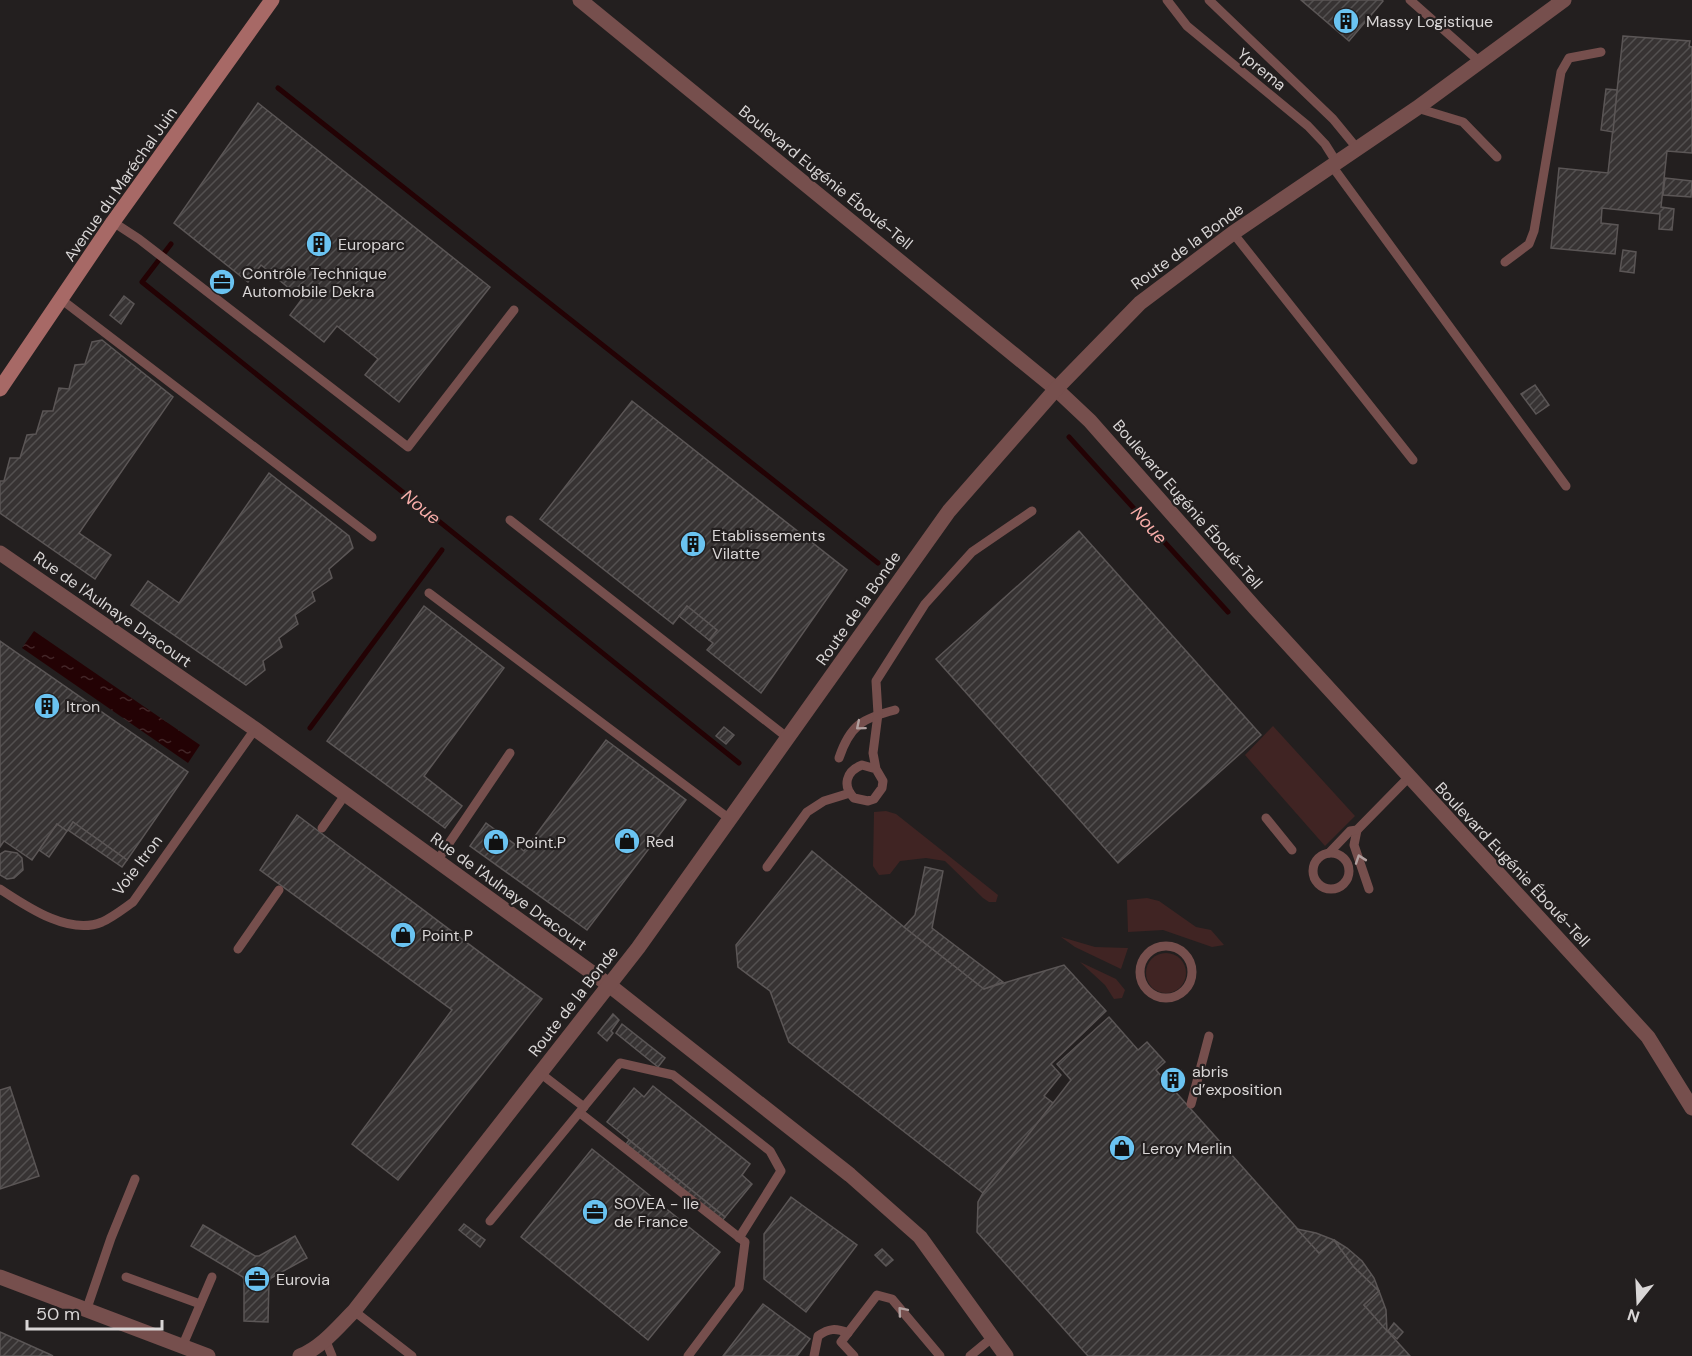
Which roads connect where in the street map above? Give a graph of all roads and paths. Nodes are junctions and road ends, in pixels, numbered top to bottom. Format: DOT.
graph roads {
  1 [pos="272,0"];
  2 [pos="580,0"];
  3 [pos="1167,0"];
  4 [pos="1209,0"];
  5 [pos="1410,0"];
  6 [pos="1564,0"];
  7 [pos="1601,52"];
  8 [pos="1480,62"];
  9 [pos="1416,108"];
  10 [pos="1356,147"];
  11 [pos="1497,158"];
  12 [pos="1334,164"];
  13 [pos="113,222"];
  14 [pos="1233,233"];
  15 [pos="1505,262"];
  16 [pos="62,300"];
  17 [pos="514,310"];
  18 [pos="0,389"];
  19 [pos="1056,389"];
  20 [pos="1413,460"];
  21 [pos="1566,486"];
  22 [pos="1032,511"];
  23 [pos="510,520"];
  24 [pos="372,537"];
  25 [pos="0,553"];
  26 [pos="429,593"];
  27 [pos="895,710"];
  28 [pos="878,714"];
  29 [pos="255,729"];
  30 [pos="788,738"];
  31 [pos="510,753"];
  32 [pos="839,758"];
  33 [pos="876,769"];
  34 [pos="1409,777"];
  35 [pos="850,794"];
  36 [pos="345,795"];
  37 [pos="1266,818"];
  38 [pos="730,820"];
  39 [pos="322,828"];
  40 [pos="1357,830"];
  41 [pos="1292,850"];
  42 [pos="1329,852"];
  43 [pos="437,861"];
  44 [pos="767,867"];
  45 [pos="0,889"];
  46 [pos="1369,889"];
  47 [pos="279,890"];
  48 [pos="238,949"];
  49 [pos="609,985"];
  50 [pos="1152,996"];
  51 [pos="1209,1036"];
  52 [pos="540,1072"];
  53 [pos="1191,1104"];
  54 [pos="1692,1108"];
  55 [pos="582,1110"];
  56 [pos="135,1179"];
  57 [pos="490,1221"];
  58 [pos="739,1238"];
  59 [pos="0,1277"];
  60 [pos="126,1277"];
  61 [pos="212,1277"];
  62 [pos="200,1304"];
  63 [pos="86,1311"];
  64 [pos="354,1311"];
  65 [pos="848,1333"];
  66 [pos="993,1337"];
  67 [pos="325,1340"];
  68 [pos="182,1347"];
  69 [pos="208,1356"];
  70 [pos="300,1356"];
  71 [pos="332,1356"];
  72 [pos="412,1356"];
  73 [pos="688,1356"];
  74 [pos="814,1356"];
  75 [pos="854,1356"];
  76 [pos="940,1356"];
  77 [pos="970,1356"];
  78 [pos="1006,1356"];
  1 -- 13 [label="street, Avenue du Maréchal Juin"];
  2 -- 19 [label="street, Boulevard Eugénie Éboué-Tell"];
  3 -- 12 [label="lane, Yprema"];
  4 -- 10 [label="lane"];
  5 -- 8 [label="lane"];
  6 -- 8 [label="street, Route de la Bonde"];
  7 -- 15 [label="lane"];
  8 -- 9 [label="street, Route de la Bonde"];
  9 -- 10 [label="street, Route de la Bonde"];
  9 -- 11 [label="lane"];
  10 -- 12 [label="street, Route de la Bonde"];
  12 -- 14 [label="street, Route de la Bonde"];
  12 -- 21 [label="lane, Yprema"];
  13 -- 16 [label="street, Avenue du Maréchal Juin"];
  13 -- 17 [label="lane"];
  14 -- 19 [label="street, Route de la Bonde"];
  14 -- 20 [label="lane"];
  16 -- 18 [label="street, Avenue du Maréchal Juin"];
  16 -- 24 [label="lane"];
  19 -- 30 [label="street, Route de la Bonde"];
  19 -- 34 [label="street, Boulevard Eugénie Éboué-Tell"];
  22 -- 28 [label="lane"];
  23 -- 30 [label="lane"];
  25 -- 29 [label="street, Rue de l'Aulnaye Dracourt"];
  26 -- 38 [label="lane"];
  27 -- 28 [label="lane"];
  28 -- 32 [label="lane, one-way"];
  28 -- 33 [label="lane"];
  29 -- 36 [label="street, Rue de l'Aulnaye Dracourt"];
  29 -- 45 [label="lane, Voie Itron"];
  30 -- 38 [label="street, Route de la Bonde"];
  31 -- 43 [label="lane"];
  33 -- 35 [label="lane"];
  33 -- 35 [label="lane"];
  34 -- 40 [label="lane"];
  34 -- 54 [label="street, Boulevard Eugénie Éboué-Tell"];
  35 -- 44 [label="lane"];
  36 -- 39 [label="lane"];
  36 -- 43 [label="street, Rue de l'Aulnaye Dracourt"];
  37 -- 41 [label="lane"];
  38 -- 49 [label="street, Route de la Bonde"];
  40 -- 42 [label="lane"];
  46 -- 40 [label="lane, one-way"];
  42 -- 42 [label="lane"];
  43 -- 49 [label="street, Rue de l'Aulnaye Dracourt"];
  47 -- 48 [label="lane"];
  49 -- 52 [label="street, Route de la Bonde"];
  49 -- 66 [label="street, Rue de l'Aulnaye Dracourt"];
  50 -- 50 [label="lane"];
  51 -- 53 [label="lane"];
  52 -- 55 [label="lane"];
  52 -- 64 [label="street, Route de la Bonde"];
  55 -- 57 [label="lane"];
  55 -- 58 [label="lane"];
  55 -- 58 [label="lane"];
  56 -- 63 [label="lane"];
  58 -- 73 [label="lane"];
  59 -- 63 [label="street"];
  60 -- 62 [label="lane"];
  61 -- 62 [label="lane"];
  62 -- 68 [label="lane"];
  63 -- 68 [label="street"];
  64 -- 67 [label="street, Route de la Bonde"];
  64 -- 72 [label="lane"];
  65 -- 74 [label="lane"];
  65 -- 75 [label="lane"];
  76 -- 65 [label="lane, one-way"];
  66 -- 77 [label="lane"];
  66 -- 78 [label="street, Rue de l'Aulnaye Dracourt"];
  67 -- 70 [label="street, Route de la Bonde"];
  67 -- 71 [label="lane"];
  68 -- 69 [label="street"];
}
